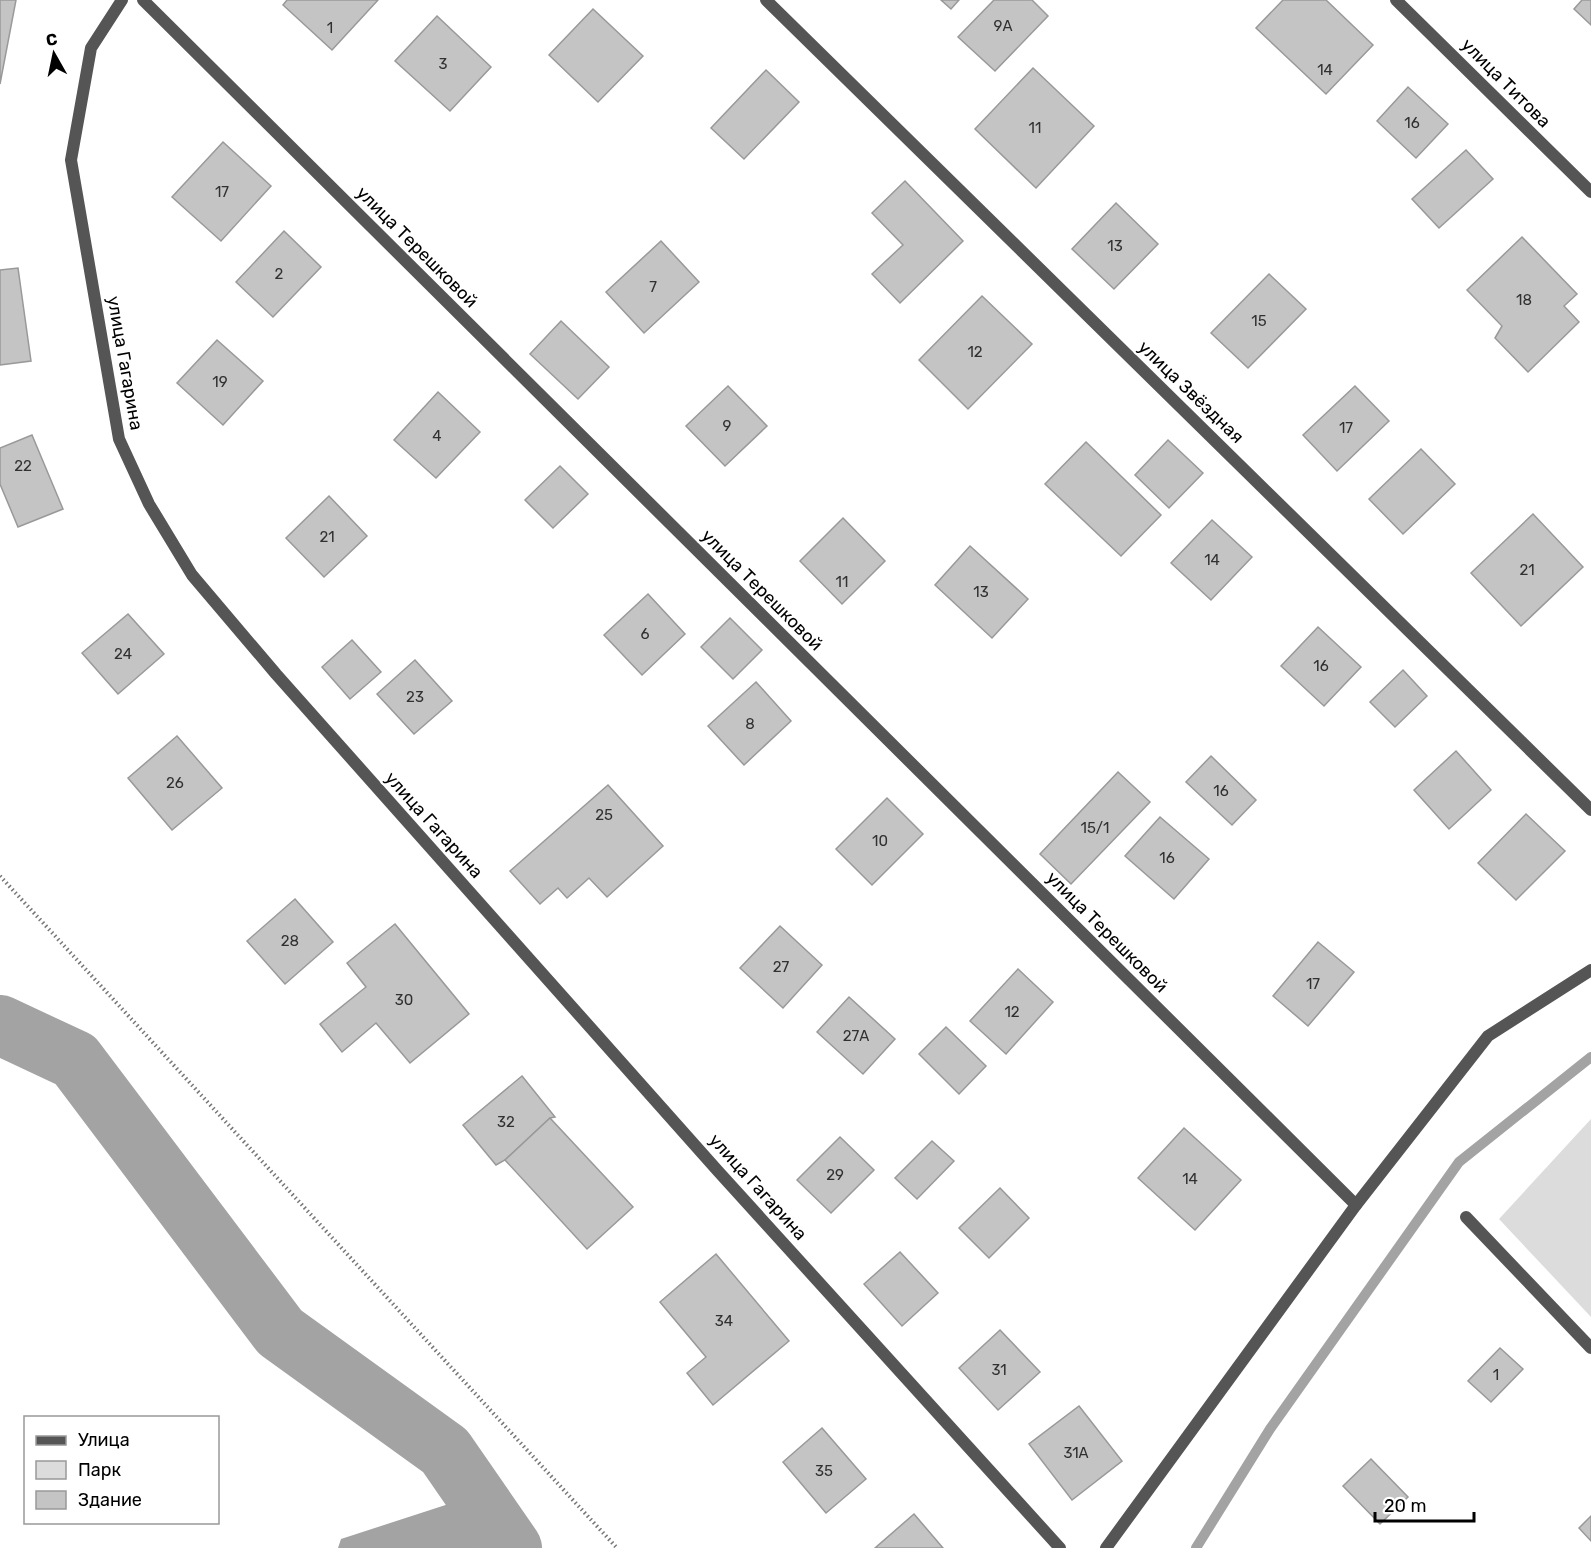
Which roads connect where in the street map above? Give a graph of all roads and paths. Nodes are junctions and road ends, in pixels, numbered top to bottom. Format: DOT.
graph roads {
  1 [pos="122,0"];
  2 [pos="143,0"];
  3 [pos="766,0"];
  4 [pos="1396,0"];
  5 [pos="1591,192"];
  6 [pos="1591,810"];
  7 [pos="0,876"];
  8 [pos="1591,970"];
  9 [pos="1356,1205"];
  10 [pos="1466,1217"];
  11 [pos="1591,1348"];
  12 [pos="617,1548"];
  13 [pos="1060,1548"];
  14 [pos="1106,1548"];
  1 -- 13 [label="street, улица Гагарина"];
  2 -- 9 [label="street, улица Терешковой"];
  3 -- 6 [label="street, улица Звёздная"];
  4 -- 5 [label="street, улица Титова"];
  7 -- 12 [label="path"];
  8 -- 9 [label="street"];
  9 -- 14 [label="street"];
  10 -- 11 [label="street"];
}
